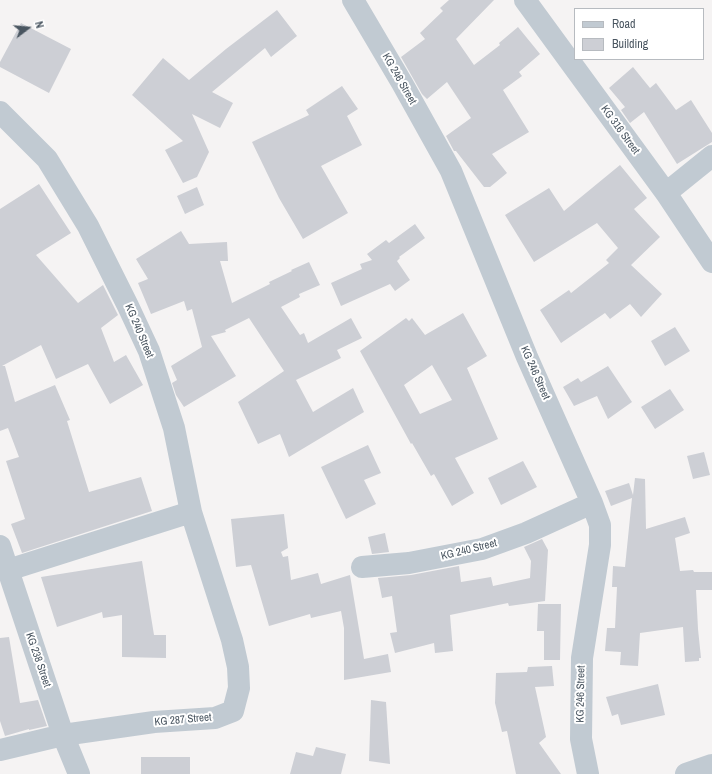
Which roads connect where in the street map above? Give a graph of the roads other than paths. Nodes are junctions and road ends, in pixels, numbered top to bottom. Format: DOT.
graph roads {
  1 [pos="353,0"];
  2 [pos="525,0"];
  3 [pos="0,112"];
  4 [pos="712,156"];
  5 [pos="666,193"];
  6 [pos="712,262"];
  7 [pos="592,503"];
  8 [pos="192,512"];
  9 [pos="0,546"];
  10 [pos="362,568"];
  11 [pos="8,570"];
  12 [pos="214,581"];
  13 [pos="63,735"];
  14 [pos="0,750"];
  15 [pos="712,764"];
  16 [pos="79,774"];
  17 [pos="588,774"];
  18 [pos="686,774"];
  1 -- 7 [label="street, KG 246 Street"];
  2 -- 5 [label="street, KG 316 Street"];
  3 -- 8 [label="street, KG 240 Street"];
  4 -- 5 [label="street"];
  5 -- 6 [label="street, KG 316 Street"];
  7 -- 10 [label="street, KG 240 Street"];
  7 -- 17 [label="street, KG 246 Street"];
  8 -- 11 [label="street"];
  8 -- 12 [label="street, KG 240 Street"];
  9 -- 11 [label="street, KG 238 Street"];
  11 -- 13 [label="street, KG 238 Street"];
  12 -- 13 [label="street, KG 287 Street"];
  13 -- 14 [label="street, KG 287 Street"];
  13 -- 16 [label="street, KG 238 Street"];
  15 -- 18 [label="street"];
}
